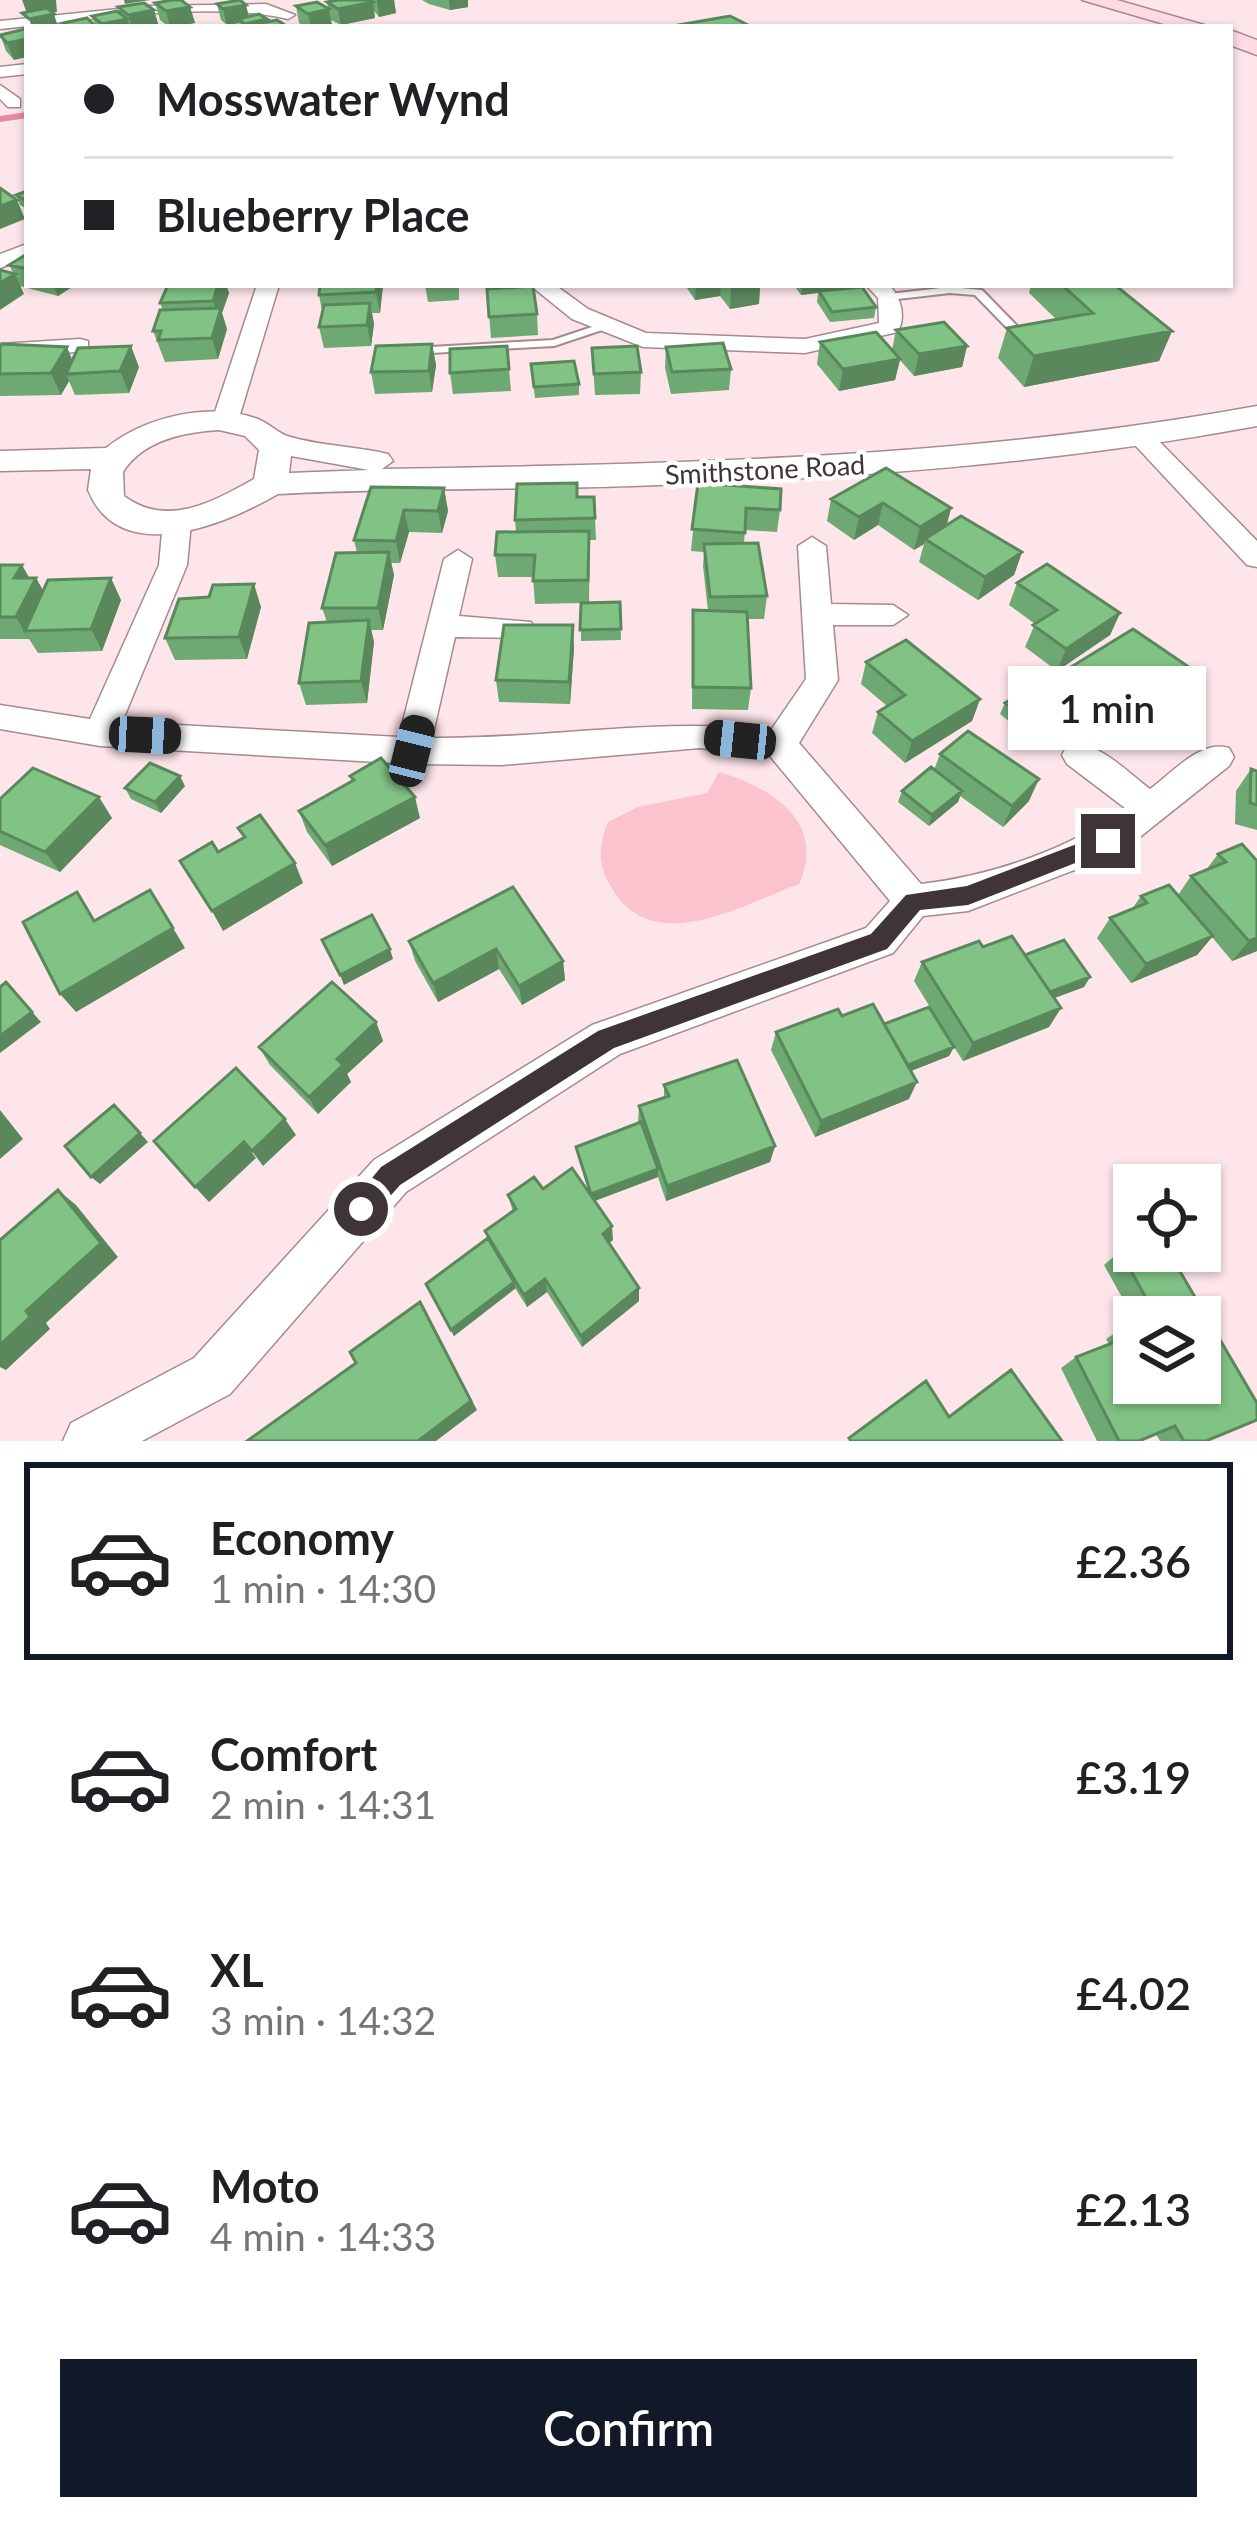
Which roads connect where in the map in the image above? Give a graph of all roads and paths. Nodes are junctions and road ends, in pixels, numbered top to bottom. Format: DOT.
graph roads {
  1 [pos="1092,0"];
  2 [pos="268,4"];
  3 [pos="84,8"];
  4 [pos="307,12"];
  5 [pos="288,16"];
  6 [pos="263,24"];
  7 [pos="1188,24"];
  8 [pos="0,25"];
  9 [pos="267,288"];
  10 [pos="545,288"];
  11 [pos="883,291"];
  12 [pos="607,325"];
  13 [pos="1014,328"];
  14 [pos="80,346"];
  15 [pos="0,351"];
  16 [pos="404,351"];
  17 [pos="1257,405"];
  18 [pos="1257,416"];
  19 [pos="225,421"];
  20 [pos="1143,439"];
  21 [pos="271,443"];
  22 [pos="115,458"];
  23 [pos="0,461"];
  24 [pos="271,484"];
  25 [pos="177,522"];
  26 [pos="812,546"];
  27 [pos="1257,558"];
  28 [pos="458,559"];
  29 [pos="820,614"];
  30 [pos="893,615"];
  31 [pos="443,626"];
  32 [pos="520,630"];
  33 [pos="0,717"];
  34 [pos="100,733"];
  35 [pos="780,744"];
  36 [pos="412,751"];
  37 [pos="1079,755"];
  38 [pos="1217,757"];
  39 [pos="1150,808"];
  40 [pos="914,902"];
  41 [pos="89,1441"];
  1 -- 7 [label="main road"];
  2 -- 3 [label="street"];
  2 -- 5 [label="street"];
  3 -- 8 [label="street"];
  4 -- 5 [label="street"];
  5 -- 6 [label="street"];
  9 -- 19 [label="street"];
  10 -- 12 [label="street"];
  11 -- 12 [label="street"];
  11 -- 13 [label="lane"];
  12 -- 16 [label="lane"];
  14 -- 15 [label="street"];
  17 -- 21 [label="street, Smithstone Road"];
  18 -- 20 [label="street, Smithstone Road"];
  19 -- 21 [label="street, Smithstone Road"];
  19 -- 22 [label="street"];
  20 -- 24 [label="street, Smithstone Road"];
  20 -- 27 [label="street"];
  21 -- 24 [label="street"];
  22 -- 23 [label="street"];
  22 -- 25 [label="street, Smithstone Road"];
  24 -- 25 [label="street, Smithstone Road"];
  25 -- 34 [label="street"];
  26 -- 29 [label="street"];
  28 -- 31 [label="street"];
  29 -- 30 [label="street"];
  29 -- 35 [label="street"];
  31 -- 32 [label="street"];
  31 -- 36 [label="street"];
  33 -- 34 [label="street"];
  34 -- 36 [label="street"];
  35 -- 36 [label="street"];
  35 -- 40 [label="street"];
  37 -- 39 [label="street"];
  38 -- 39 [label="street"];
  39 -- 40 [label="street"];
  40 -- 41 [label="street"];
}
